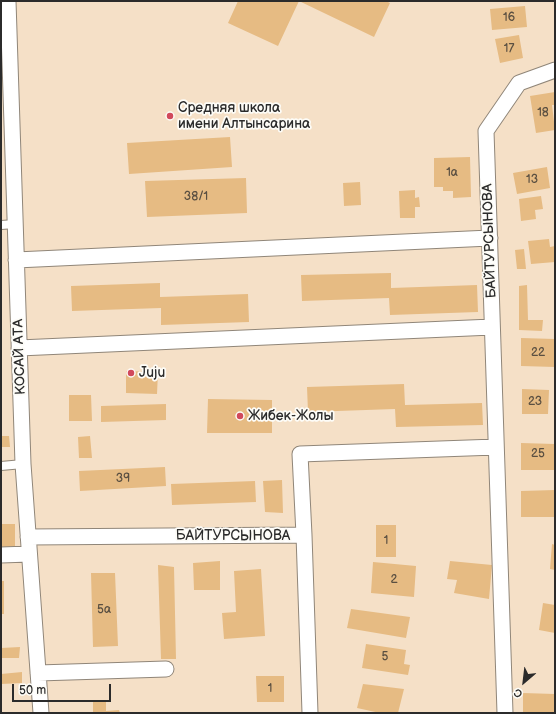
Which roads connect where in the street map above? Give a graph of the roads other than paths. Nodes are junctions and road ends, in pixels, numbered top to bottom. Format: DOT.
graph roads {
  1 [pos="8,1"];
  2 [pos="555,70"];
  3 [pos="8,225"];
  4 [pos="490,238"];
  5 [pos="16,260"];
  6 [pos="492,327"];
  7 [pos="19,348"];
  8 [pos="496,447"];
  9 [pos="24,464"];
  10 [pos="1,466"];
  11 [pos="304,535"];
  12 [pos="28,537"];
  13 [pos="29,554"];
  14 [pos="1,555"];
  15 [pos="166,669"];
  16 [pos="38,673"];
  17 [pos="41,713"];
  18 [pos="310,713"];
  19 [pos="505,713"];
  1 -- 3 [label="street, КОСАЙ АТА"];
  2 -- 4 [label="street, БАЙТУРСЫНОВА"];
  3 -- 5 [label="street, КОСАЙ АТА"];
  4 -- 5 [label="street"];
  4 -- 6 [label="street, БАЙТУРСЫНОВА"];
  5 -- 7 [label="street, КОСАЙ АТА"];
  6 -- 7 [label="street"];
  6 -- 8 [label="street, БАЙТУРСЫНОВА"];
  7 -- 9 [label="street, КОСАЙ АТА"];
  8 -- 11 [label="street, БАЙТУРСЫНОВА"];
  8 -- 19 [label="street, БАЙТУРСЫНОВА"];
  9 -- 10 [label="lane"];
  9 -- 12 [label="street, КОСАЙ АТА"];
  11 -- 12 [label="street, БАЙТУРСЫНОВА"];
  11 -- 18 [label="street"];
  12 -- 13 [label="street, КОСАЙ АТА"];
  13 -- 14 [label="street"];
  13 -- 16 [label="street, КОСАЙ АТА"];
  15 -- 16 [label="street"];
  16 -- 17 [label="street, КОСАЙ АТА"];
}
